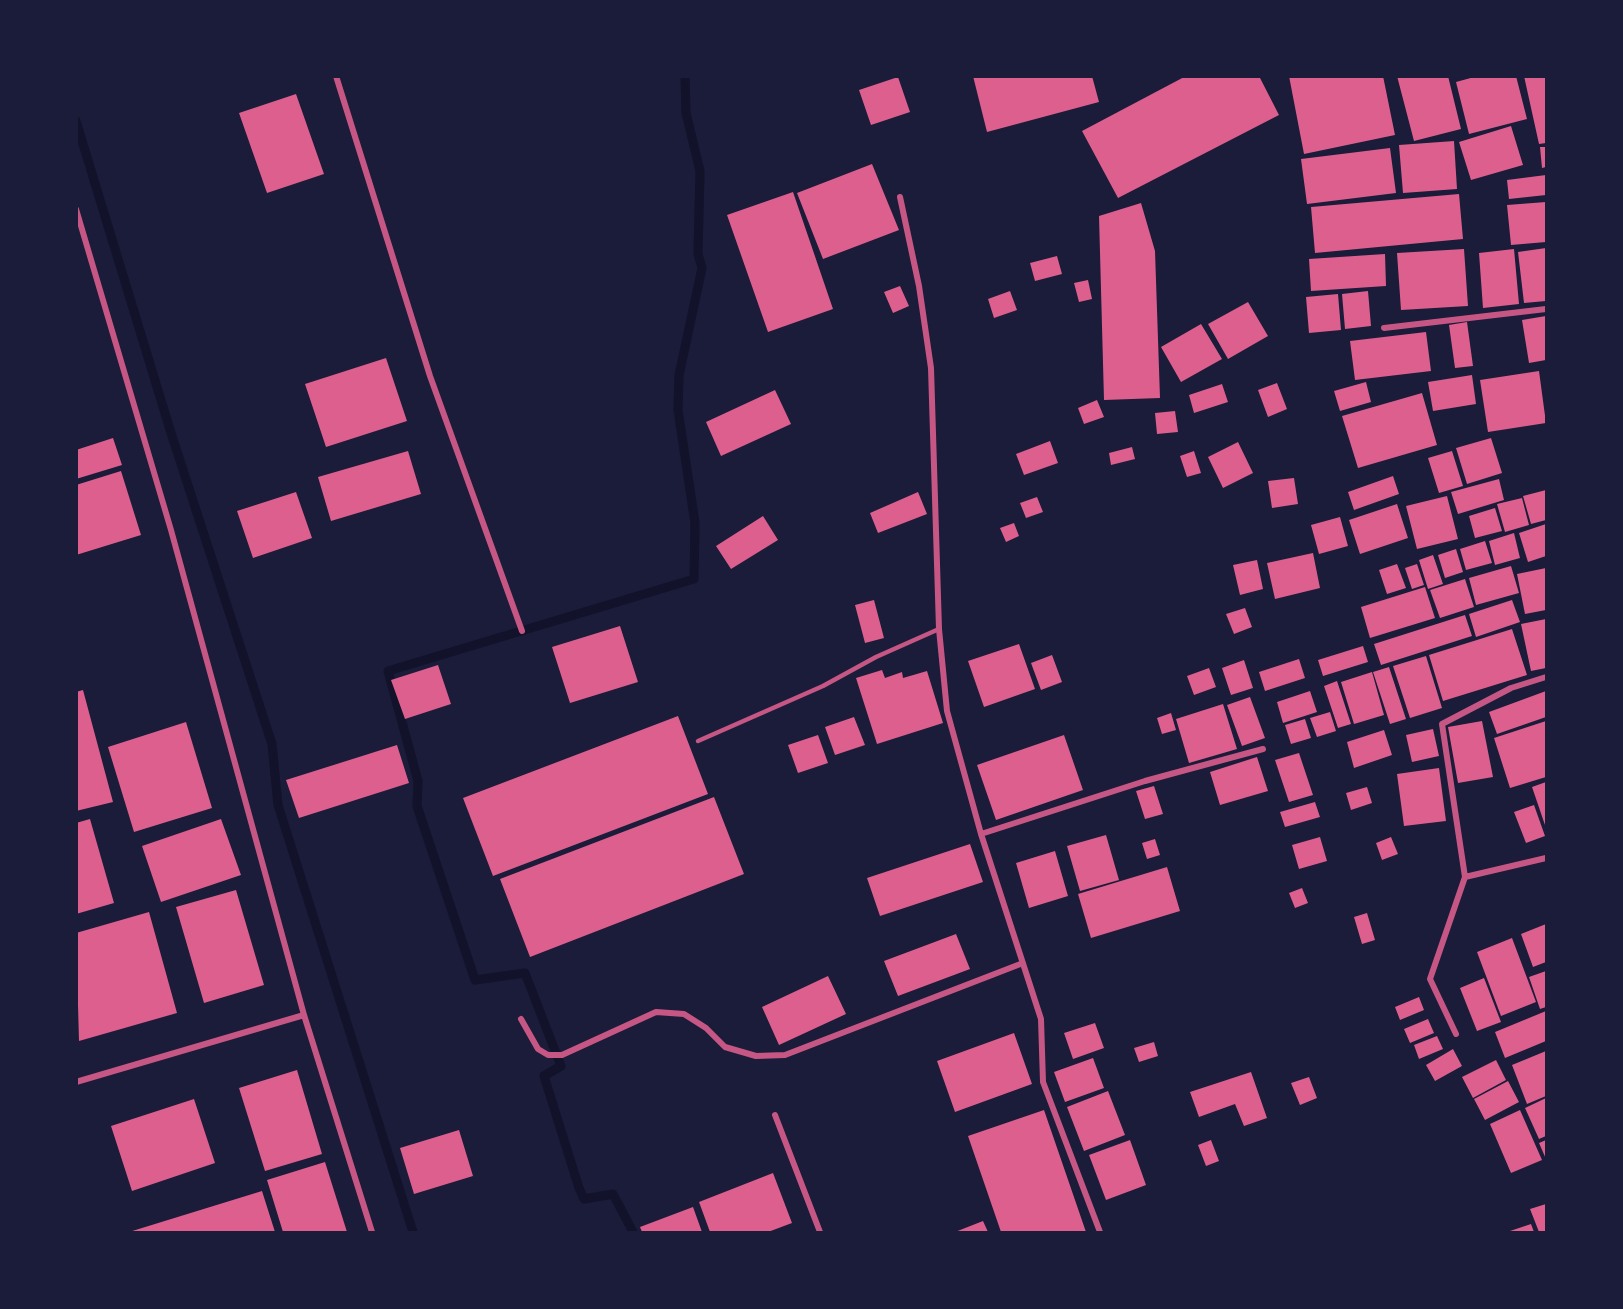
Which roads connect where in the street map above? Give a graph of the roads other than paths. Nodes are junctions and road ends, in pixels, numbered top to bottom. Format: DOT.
graph roads {
  1 [pos="336,76"];
  2 [pos="900,196"];
  3 [pos="76,209"];
  4 [pos="1546,309"];
  5 [pos="1384,328"];
  6 [pos="939,629"];
  7 [pos="522,632"];
  8 [pos="1546,677"];
  9 [pos="698,741"];
  10 [pos="1263,749"];
  11 [pos="981,834"];
  12 [pos="1546,858"];
  13 [pos="1465,878"];
  14 [pos="1023,963"];
  15 [pos="304,1015"];
  16 [pos="521,1019"];
  17 [pos="1456,1034"];
  18 [pos="76,1082"];
  19 [pos="774,1115"];
  20 [pos="372,1233"];
  21 [pos="820,1233"];
  22 [pos="1100,1233"];
  1 -- 7 [label="street"];
  2 -- 6 [label="street"];
  3 -- 15 [label="street"];
  4 -- 5 [label="street"];
  6 -- 9 [label="lane"];
  6 -- 11 [label="street"];
  8 -- 13 [label="street"];
  10 -- 11 [label="street"];
  11 -- 14 [label="street"];
  12 -- 13 [label="street"];
  13 -- 17 [label="street"];
  14 -- 16 [label="street"];
  14 -- 22 [label="street"];
  15 -- 18 [label="street"];
  15 -- 20 [label="street"];
  19 -- 21 [label="street"];
}
